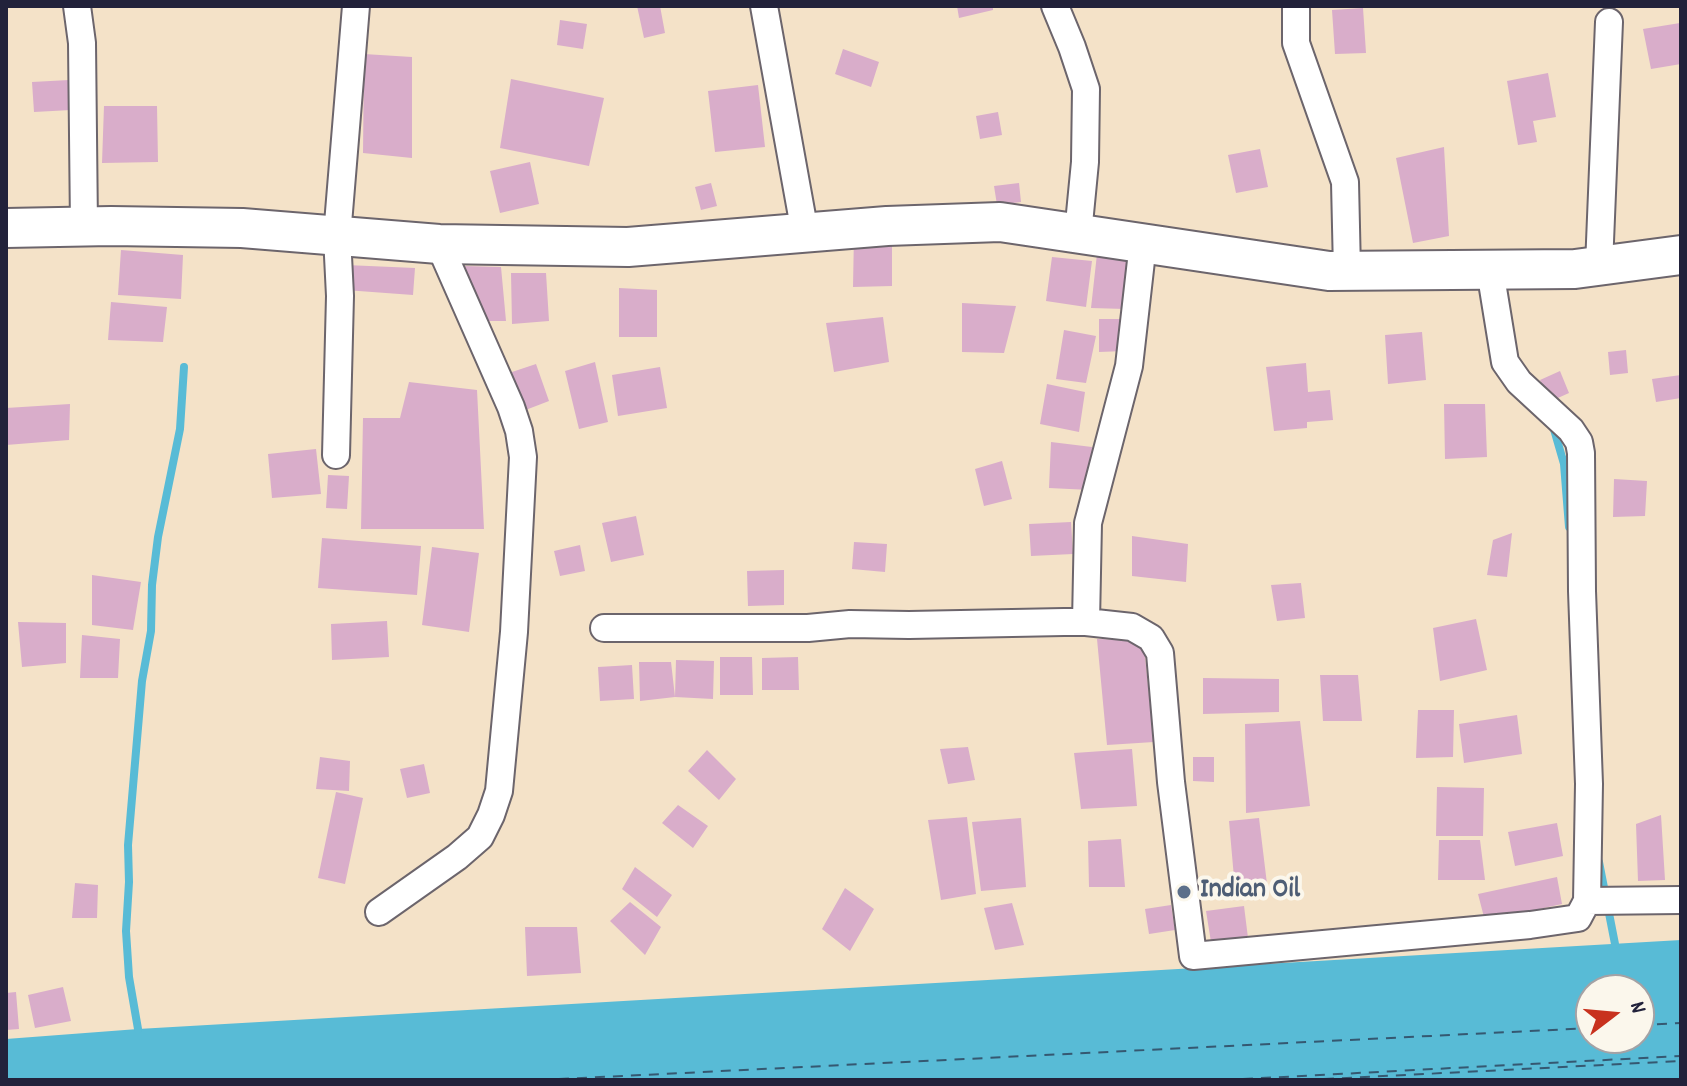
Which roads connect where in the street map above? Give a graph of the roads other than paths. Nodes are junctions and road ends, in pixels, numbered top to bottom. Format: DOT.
graph roads {
  1 [pos="77,6"];
  2 [pos="356,6"];
  3 [pos="764,6"];
  4 [pos="1055,6"];
  5 [pos="1296,6"];
  6 [pos="1609,22"];
  7 [pos="84,227"];
  8 [pos="6,228"];
  9 [pos="805,233"];
  10 [pos="1078,234"];
  11 [pos="337,236"];
  12 [pos="1143,243"];
  13 [pos="439,244"];
  14 [pos="1681,255"];
  15 [pos="1599,266"];
  16 [pos="1490,270"];
  17 [pos="1347,271"];
  18 [pos="336,455"];
  19 [pos="1086,622"];
  20 [pos="604,628"];
  21 [pos="1681,900"];
  22 [pos="1588,901"];
  23 [pos="379,912"];
  1 -- 7 [label="street"];
  2 -- 11 [label="street"];
  3 -- 9 [label="street"];
  4 -- 10 [label="street"];
  5 -- 17 [label="street"];
  6 -- 15 [label="street"];
  7 -- 8 [label="main road"];
  7 -- 11 [label="main road"];
  9 -- 10 [label="main road"];
  9 -- 13 [label="main road"];
  10 -- 12 [label="main road"];
  11 -- 13 [label="main road"];
  11 -- 18 [label="street"];
  12 -- 17 [label="main road"];
  12 -- 19 [label="street"];
  13 -- 23 [label="street"];
  14 -- 15 [label="main road"];
  15 -- 16 [label="main road"];
  16 -- 17 [label="main road"];
  16 -- 22 [label="street"];
  19 -- 20 [label="street"];
  19 -- 22 [label="street"];
  21 -- 22 [label="street"];
}
